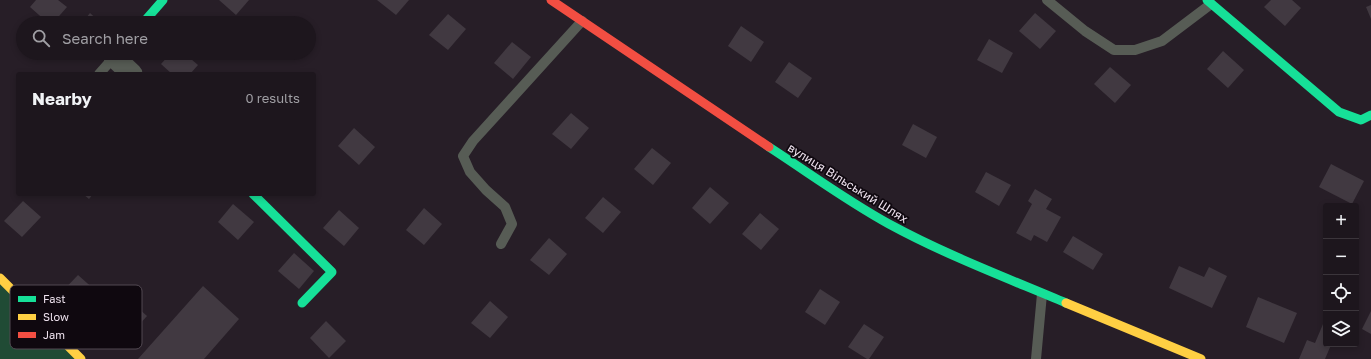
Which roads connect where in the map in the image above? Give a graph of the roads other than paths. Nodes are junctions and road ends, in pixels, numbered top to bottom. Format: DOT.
graph roads {
  1 [pos="163,0"];
  2 [pos="1047,0"];
  3 [pos="1209,2"];
  4 [pos="560,3"];
  5 [pos="149,16"];
  6 [pos="582,21"];
  7 [pos="112,60"];
  8 [pos="120,60"];
  9 [pos="101,72"];
  10 [pos="130,72"];
  11 [pos="1371,116"];
  12 [pos="255,196"];
  13 [pos="501,244"];
  14 [pos="0,278"];
  15 [pos="10,288"];
  16 [pos="1042,294"];
  17 [pos="302,303"];
  18 [pos="71,349"];
  19 [pos="81,359"];
  20 [pos="1036,359"];
  21 [pos="1201,359"];
  1 -- 5 [label="street"];
  2 -- 3 [label="lane"];
  3 -- 11 [label="street"];
  4 -- 6 [label="street, вулиця Вільський Шлях"];
  6 -- 13 [label="lane"];
  6 -- 16 [label="street, вулиця Вільський Шлях"];
  7 -- 9 [label="lane"];
  8 -- 10 [label="street"];
  12 -- 17 [label="street"];
  14 -- 15 [label="street"];
  16 -- 20 [label="lane"];
  16 -- 21 [label="street, вулиця Вільський Шлях"];
  18 -- 19 [label="street"];
}
